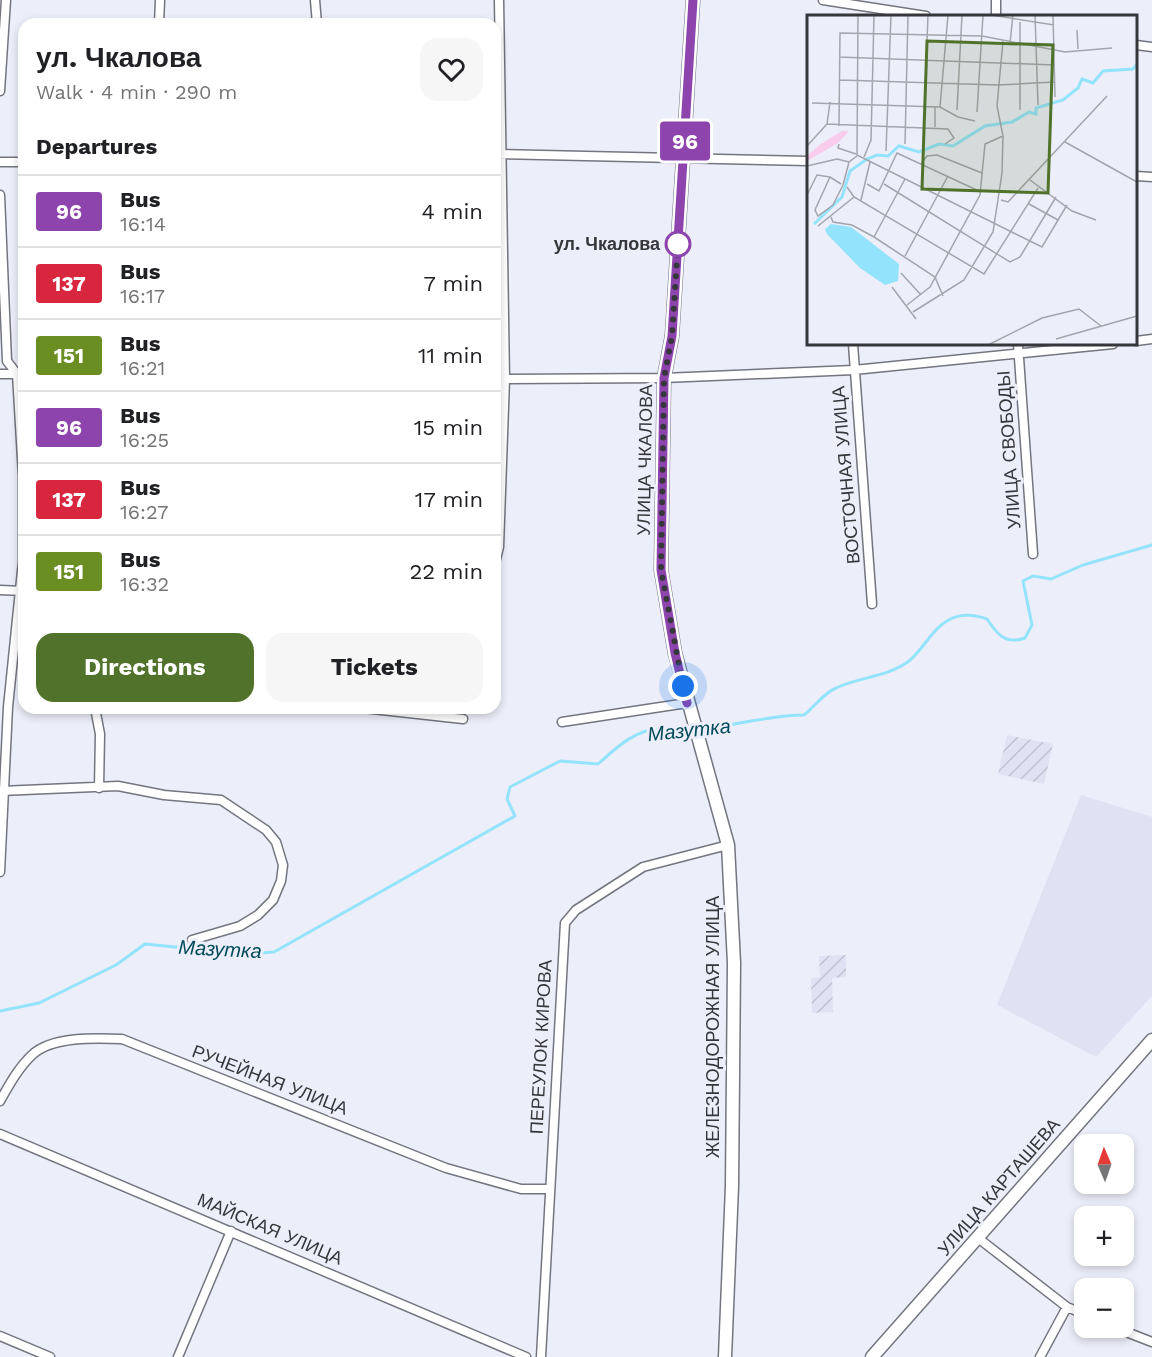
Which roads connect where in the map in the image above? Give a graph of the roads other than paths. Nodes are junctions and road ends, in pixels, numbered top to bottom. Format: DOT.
graph roads {
  1 [pos="6,0"];
  2 [pos="160,0"];
  3 [pos="315,0"];
  4 [pos="499,0"];
  5 [pos="693,0"];
  6 [pos="823,0"];
  7 [pos="855,3"];
  8 [pos="921,15"];
  9 [pos="159,18"];
  10 [pos="316,18"];
  11 [pos="499,18"];
  12 [pos="1137,45"];
  13 [pos="1152,47"];
  14 [pos="0,91"];
  15 [pos="501,154"];
  16 [pos="684,159"];
  17 [pos="807,160"];
  18 [pos="0,162"];
  19 [pos="18,162"];
  20 [pos="1137,176"];
  21 [pos="1152,177"];
  22 [pos="0,195"];
  23 [pos="501,229"];
  24 [pos="1152,339"];
  25 [pos="1137,341"];
  26 [pos="853,345"];
  27 [pos="1018,345"];
  28 [pos="1104,345"];
  29 [pos="1019,354"];
  30 [pos="854,370"];
  31 [pos="18,372"];
  32 [pos="0,374"];
  33 [pos="18,374"];
  34 [pos="664,378"];
  35 [pos="501,379"];
  36 [pos="505,379"];
  37 [pos="501,491"];
  38 [pos="1033,554"];
  39 [pos="0,590"];
  40 [pos="18,591"];
  41 [pos="873,604"];
  42 [pos="18,630"];
  43 [pos="687,703"];
  44 [pos="96,714"];
  45 [pos="418,714"];
  46 [pos="463,719"];
  47 [pos="562,722"];
  48 [pos="99,788"];
  49 [pos="2,791"];
  50 [pos="728,845"];
  51 [pos="0,873"];
  52 [pos="192,939"];
  53 [pos="1152,1040"];
  54 [pos="0,1101"];
  55 [pos="0,1134"];
  56 [pos="549,1190"];
  57 [pos="231,1231"];
  58 [pos="978,1238"];
  59 [pos="1067,1307"];
  60 [pos="1074,1310"];
  61 [pos="1134,1335"];
  62 [pos="0,1336"];
  63 [pos="1152,1342"];
  64 [pos="50,1357"];
  65 [pos="178,1357"];
  66 [pos="525,1357"];
  67 [pos="541,1357"];
  68 [pos="725,1357"];
  69 [pos="872,1357"];
  70 [pos="1040,1357"];
  1 -- 14 [label="street"];
  2 -- 9 [label="street"];
  3 -- 10 [label="street"];
  4 -- 11 [label="street"];
  5 -- 16 [label="street, УЛИЦА ЧКАЛОВА"];
  6 -- 7 [label="street"];
  7 -- 8 [label="street"];
  12 -- 13 [label="street"];
  15 -- 16 [label="street"];
  16 -- 17 [label="street"];
  16 -- 34 [label="street, УЛИЦА ЧКАЛОВА"];
  18 -- 19 [label="street"];
  20 -- 21 [label="street"];
  22 -- 31 [label="street"];
  23 -- 36 [label="street"];
  24 -- 25 [label="street"];
  26 -- 30 [label="street, ВОСТОЧНАЯ УЛИЦА"];
  27 -- 29 [label="street, УЛИЦА СВОБОДЫ"];
  28 -- 29 [label="street"];
  29 -- 30 [label="street"];
  29 -- 38 [label="street, УЛИЦА СВОБОДЫ"];
  30 -- 34 [label="street"];
  30 -- 41 [label="street, ВОСТОЧНАЯ УЛИЦА"];
  32 -- 33 [label="street"];
  34 -- 36 [label="street"];
  34 -- 43 [label="street, УЛИЦА ЧКАЛОВА"];
  35 -- 36 [label="street"];
  36 -- 37 [label="street"];
  39 -- 40 [label="street"];
  42 -- 49 [label="street"];
  43 -- 47 [label="street"];
  43 -- 50 [label="street, ЖЕЛЕЗНОДОРОЖНАЯ УЛИЦА"];
  44 -- 48 [label="street"];
  45 -- 46 [label="street"];
  48 -- 49 [label="street"];
  48 -- 52 [label="street"];
  49 -- 51 [label="street"];
  50 -- 56 [label="street, ПЕРЕУЛОК КИРОВА"];
  50 -- 68 [label="street, ЖЕЛЕЗНОДОРОЖНАЯ УЛИЦА"];
  53 -- 58 [label="street, УЛИЦА КАРТАШЕВА"];
  54 -- 56 [label="street, РУЧЕЙНАЯ УЛИЦА"];
  55 -- 57 [label="street, МАЙСКАЯ УЛИЦА"];
  56 -- 67 [label="street, ПЕРЕУЛОК КИРОВА"];
  57 -- 65 [label="street"];
  57 -- 66 [label="street, МАЙСКАЯ УЛИЦА"];
  58 -- 59 [label="street"];
  58 -- 69 [label="street, УЛИЦА КАРТАШЕВА"];
  59 -- 60 [label="street"];
  59 -- 70 [label="street"];
  61 -- 63 [label="street"];
  62 -- 64 [label="street"];
}
